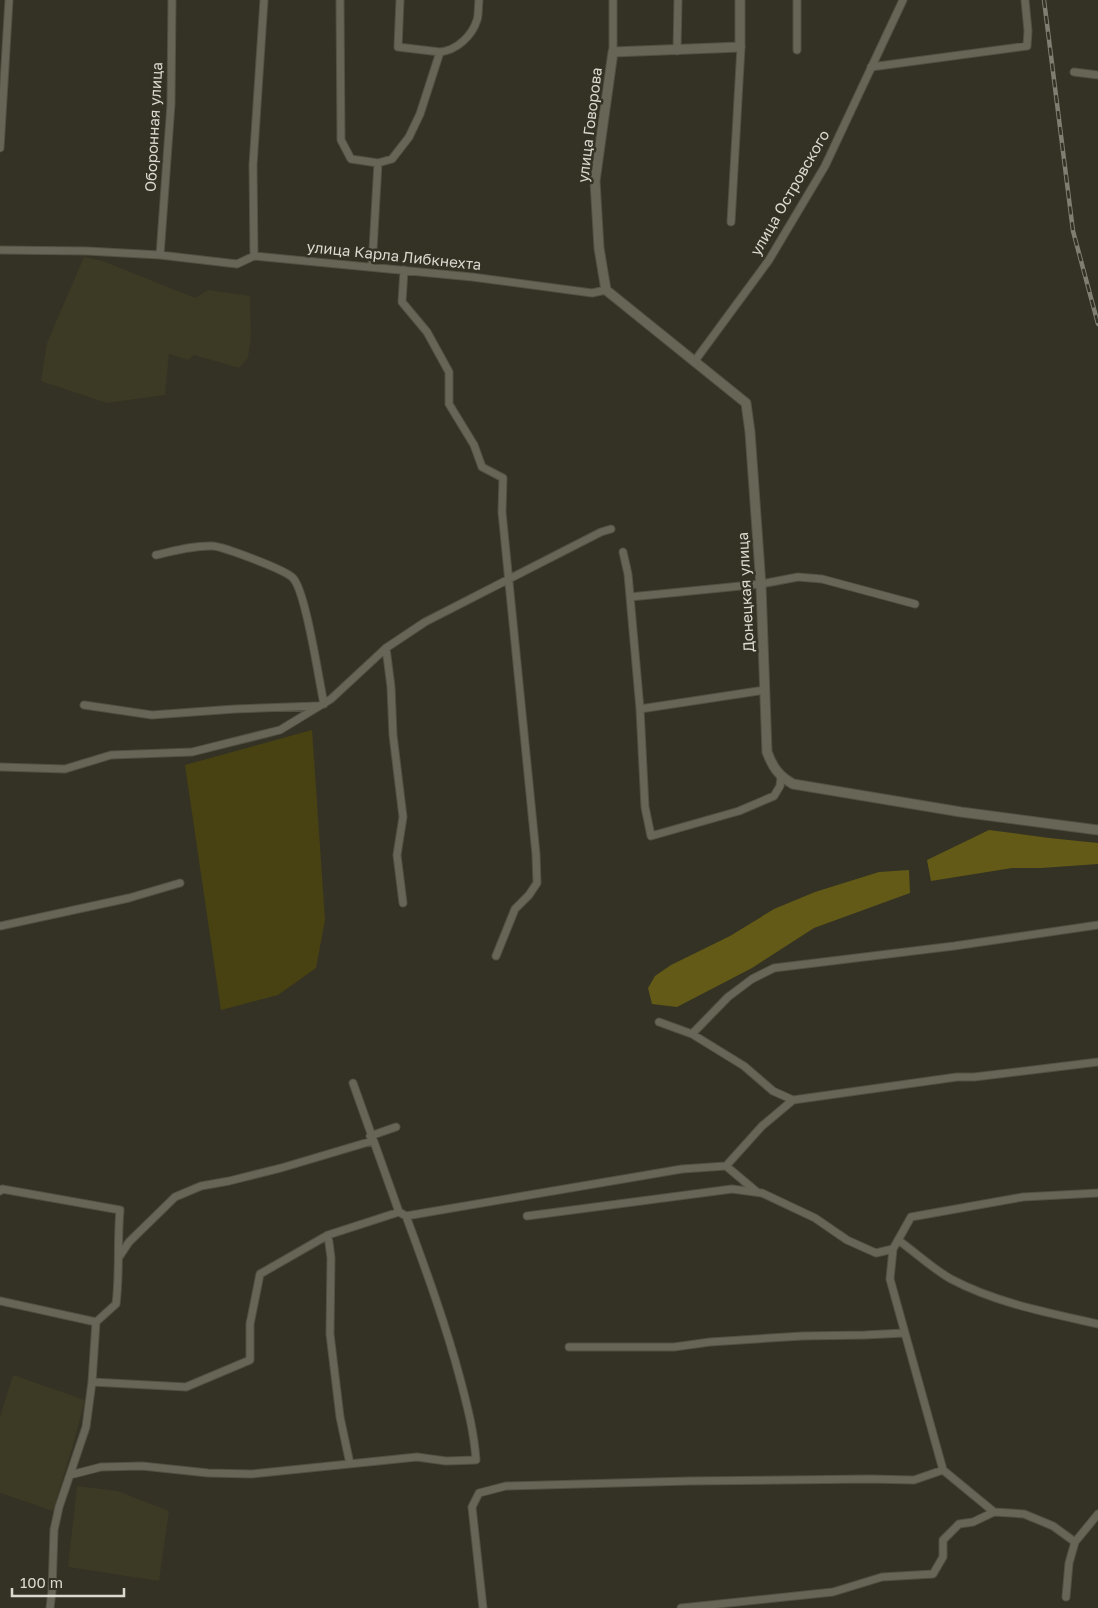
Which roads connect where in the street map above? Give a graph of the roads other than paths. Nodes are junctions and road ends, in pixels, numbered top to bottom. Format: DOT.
graph roads {
  1 [pos="9,0"];
  2 [pos="172,0"];
  3 [pos="264,0"];
  4 [pos="340,0"];
  5 [pos="400,0"];
  6 [pos="479,0"];
  7 [pos="613,0"];
  8 [pos="678,0"];
  9 [pos="740,0"];
  10 [pos="797,0"];
  11 [pos="903,0"];
  12 [pos="1025,0"];
  13 [pos="741,47"];
  14 [pos="796,50"];
  15 [pos="677,51"];
  16 [pos="440,52"];
  17 [pos="613,52"];
  18 [pos="870,67"];
  19 [pos="1074,72"];
  20 [pos="1098,75"];
  21 [pos="0,148"];
  22 [pos="378,163"];
  23 [pos="732,222"];
  24 [pos="0,250"];
  25 [pos="160,254"];
  26 [pos="254,256"];
  27 [pos="372,267"];
  28 [pos="404,270"];
  29 [pos="606,290"];
  30 [pos="694,362"];
  31 [pos="611,529"];
  32 [pos="623,552"];
  33 [pos="156,555"];
  34 [pos="508,580"];
  35 [pos="761,584"];
  36 [pos="630,597"];
  37 [pos="915,604"];
  38 [pos="386,648"];
  39 [pos="765,690"];
  40 [pos="84,705"];
  41 [pos="322,705"];
  42 [pos="640,709"];
  43 [pos="0,767"];
  44 [pos="781,776"];
  45 [pos="1098,830"];
  46 [pos="180,883"];
  47 [pos="403,903"];
  48 [pos="1098,924"];
  49 [pos="0,926"];
  50 [pos="496,956"];
  51 [pos="659,1022"];
  52 [pos="692,1034"];
  53 [pos="1098,1062"];
  54 [pos="353,1082"];
  55 [pos="793,1100"];
  56 [pos="396,1127"];
  57 [pos="371,1138"];
  58 [pos="726,1166"];
  59 [pos="1,1189"];
  60 [pos="756,1192"];
  61 [pos="1098,1193"];
  62 [pos="402,1214"];
  63 [pos="527,1216"];
  64 [pos="328,1235"];
  65 [pos="898,1240"];
  66 [pos="893,1249"];
  67 [pos="119,1258"];
  68 [pos="0,1302"];
  69 [pos="96,1322"];
  70 [pos="1098,1324"];
  71 [pos="904,1333"];
  72 [pos="569,1347"];
  73 [pos="92,1382"];
  74 [pos="350,1464"];
  75 [pos="943,1470"];
  76 [pos="70,1474"];
  77 [pos="994,1512"];
  78 [pos="1098,1514"];
  79 [pos="1074,1542"];
  80 [pos="1066,1597"];
  81 [pos="50,1608"];
  82 [pos="483,1608"];
  83 [pos="680,1608"];
  1 -- 21 [label="street"];
  2 -- 25 [label="street, Оборонная улица"];
  3 -- 26 [label="street"];
  4 -- 22 [label="street"];
  5 -- 16 [label="street"];
  6 -- 16 [label="street"];
  7 -- 17 [label="street, улица Говорова"];
  8 -- 15 [label="street"];
  9 -- 13 [label="street"];
  10 -- 14 [label="street"];
  11 -- 18 [label="street, улица Островского"];
  12 -- 18 [label="street"];
  13 -- 15 [label="street, улица Говорова"];
  13 -- 23 [label="street"];
  15 -- 17 [label="street, улица Говорова"];
  16 -- 22 [label="street"];
  17 -- 29 [label="street, улица Говорова"];
  18 -- 30 [label="street, улица Островского"];
  19 -- 20 [label="street"];
  22 -- 27 [label="street"];
  24 -- 25 [label="street, улица Карла Либкнехта"];
  25 -- 26 [label="street, улица Карла Либкнехта"];
  26 -- 27 [label="street, улица Карла Либкнехта"];
  27 -- 28 [label="street, улица Карла Либкнехта"];
  28 -- 29 [label="street, улица Карла Либкнехта"];
  28 -- 34 [label="street"];
  29 -- 30 [label="street"];
  30 -- 35 [label="street, Донецкая улица"];
  31 -- 34 [label="street"];
  32 -- 36 [label="street"];
  33 -- 41 [label="street"];
  34 -- 38 [label="street"];
  34 -- 50 [label="street"];
  35 -- 36 [label="street"];
  35 -- 37 [label="street"];
  35 -- 39 [label="street, Донецкая улица"];
  36 -- 42 [label="street"];
  38 -- 41 [label="street"];
  38 -- 47 [label="street"];
  39 -- 42 [label="street"];
  39 -- 44 [label="street, Донецкая улица"];
  40 -- 41 [label="street"];
  41 -- 43 [label="street"];
  42 -- 44 [label="street"];
  44 -- 45 [label="street"];
  46 -- 49 [label="street"];
  48 -- 52 [label="street"];
  51 -- 52 [label="street"];
  52 -- 55 [label="street"];
  53 -- 55 [label="street"];
  54 -- 57 [label="street"];
  55 -- 58 [label="street"];
  56 -- 57 [label="street"];
  57 -- 62 [label="street"];
  57 -- 67 [label="street"];
  58 -- 60 [label="street"];
  58 -- 62 [label="street"];
  59 -- 67 [label="street"];
  60 -- 63 [label="street"];
  60 -- 66 [label="street"];
  61 -- 65 [label="street"];
  62 -- 64 [label="street"];
  62 -- 74 [label="street"];
  64 -- 73 [label="street"];
  64 -- 74 [label="street"];
  65 -- 66 [label="street"];
  65 -- 70 [label="street"];
  66 -- 71 [label="street"];
  67 -- 69 [label="street"];
  68 -- 69 [label="street"];
  69 -- 73 [label="street"];
  71 -- 72 [label="street"];
  71 -- 75 [label="street"];
  73 -- 76 [label="street"];
  74 -- 76 [label="street"];
  75 -- 77 [label="street"];
  75 -- 82 [label="street"];
  76 -- 81 [label="street"];
  77 -- 79 [label="street"];
  77 -- 83 [label="street"];
  78 -- 79 [label="street"];
  79 -- 80 [label="street"];
}
